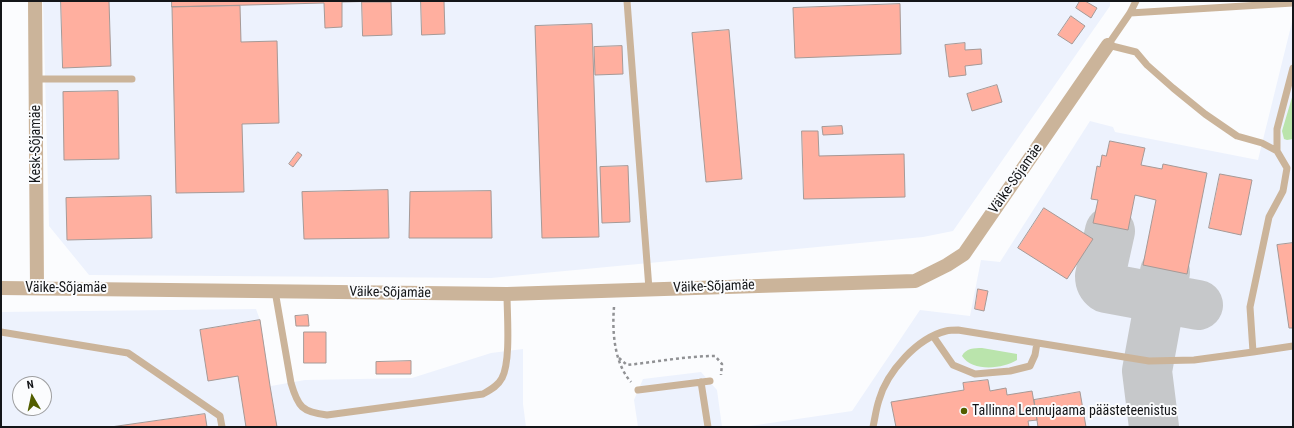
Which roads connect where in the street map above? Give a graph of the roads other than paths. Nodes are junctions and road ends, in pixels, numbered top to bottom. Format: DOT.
graph roads {
  1 [pos="35,1"];
  2 [pos="627,1"];
  3 [pos="1136,1"];
  4 [pos="1293,3"];
  5 [pos="1130,13"];
  6 [pos="1108,45"];
  7 [pos="1293,68"];
  8 [pos="36,79"];
  9 [pos="132,79"];
  10 [pos="1277,151"];
  11 [pos="1,288"];
  12 [pos="37,288"];
  13 [pos="649,289"];
  14 [pos="275,291"];
  15 [pos="507,294"];
  16 [pos="1,332"];
  17 [pos="933,336"];
  18 [pos="1037,343"];
  19 [pos="1293,346"];
  20 [pos="1253,352"];
  21 [pos="710,381"];
  22 [pos="701,382"];
  23 [pos="638,390"];
  24 [pos="222,427"];
  25 [pos="708,427"];
  26 [pos="873,427"];
  1 -- 8 [label="street, Kesk-Sõjamäe"];
  2 -- 13 [label="lane"];
  3 -- 5 [label="lane, Väike-Sõjamäe"];
  4 -- 5 [label="lane"];
  5 -- 6 [label="lane, Väike-Sõjamäe"];
  6 -- 10 [label="lane"];
  6 -- 13 [label="street, Väike-Sõjamäe"];
  7 -- 10 [label="lane"];
  8 -- 9 [label="lane"];
  8 -- 12 [label="street, Kesk-Sõjamäe"];
  10 -- 20 [label="lane"];
  11 -- 12 [label="street, Väike-Sõjamäe"];
  12 -- 14 [label="street, Väike-Sõjamäe"];
  13 -- 15 [label="street, Väike-Sõjamäe"];
  14 -- 15 [label="street, Väike-Sõjamäe"];
  14 -- 15 [label="lane"];
  16 -- 24 [label="lane"];
  17 -- 18 [label="lane"];
  17 -- 18 [label="lane"];
  17 -- 26 [label="lane"];
  18 -- 20 [label="lane"];
  19 -- 20 [label="lane"];
  21 -- 22 [label="lane"];
  22 -- 23 [label="lane"];
  22 -- 25 [label="lane"];
}
